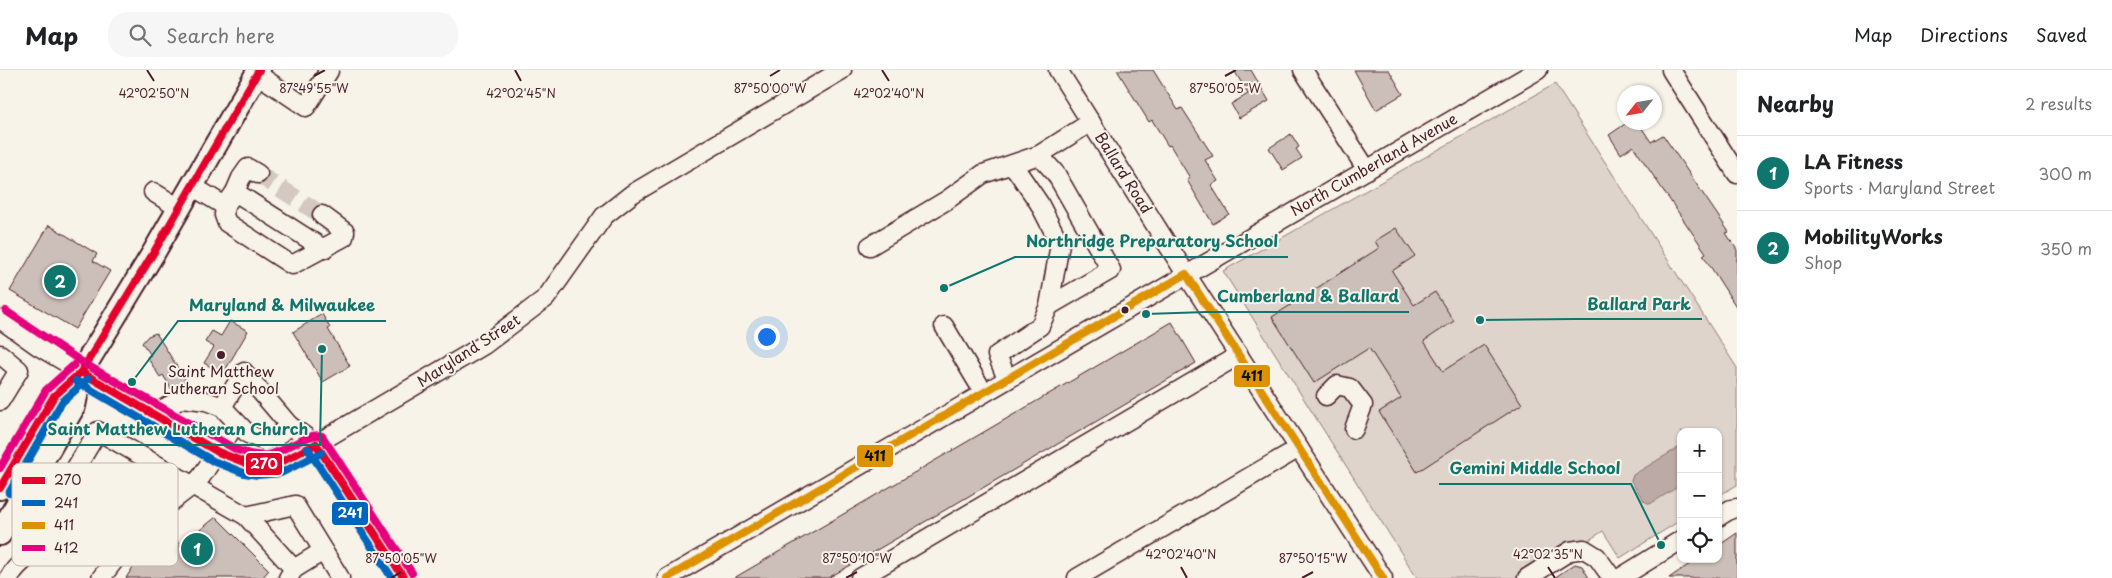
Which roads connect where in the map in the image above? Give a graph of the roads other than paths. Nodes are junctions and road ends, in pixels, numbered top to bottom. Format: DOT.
graph roads {
  1 [pos="327,70"];
  2 [pos="842,70"];
  3 [pos="1058,70"];
  4 [pos="1302,70"];
  5 [pos="1538,70"];
  6 [pos="1671,70"];
  7 [pos="258,72"];
  8 [pos="1091,122"];
  9 [pos="1038,155"];
  10 [pos="1013,165"];
  11 [pos="1367,170"];
  12 [pos="258,174"];
  13 [pos="1737,174"];
  14 [pos="192,186"];
  15 [pos="154,192"];
  16 [pos="230,199"];
  17 [pos="179,208"];
  18 [pos="322,215"];
  19 [pos="870,246"];
  20 [pos="324,249"];
  21 [pos="1186,274"];
  22 [pos="1050,306"];
  23 [pos="0,319"];
  24 [pos="944,326"];
  25 [pos="0,354"];
  26 [pos="1239,355"];
  27 [pos="81,372"];
  28 [pos="1007,379"];
  29 [pos="984,393"];
  30 [pos="1326,396"];
  31 [pos="0,401"];
  32 [pos="222,406"];
  33 [pos="154,414"];
  34 [pos="236,423"];
  35 [pos="288,425"];
  36 [pos="1354,428"];
  37 [pos="316,444"];
  38 [pos="1299,448"];
  39 [pos="218,452"];
  40 [pos="15,463"];
  41 [pos="41,463"];
  42 [pos="79,463"];
  43 [pos="154,463"];
  44 [pos="12,468"];
  45 [pos="178,476"];
  46 [pos="193,485"];
  47 [pos="0,488"];
  48 [pos="178,496"];
  49 [pos="1737,508"];
  50 [pos="12,513"];
  51 [pos="1722,515"];
  52 [pos="246,516"];
  53 [pos="0,534"];
  54 [pos="1677,542"];
  55 [pos="323,551"];
  56 [pos="17,566"];
  57 [pos="110,566"];
  58 [pos="690,572"];
  59 [pos="291,574"];
  60 [pos="8,578"];
  61 [pos="101,578"];
  62 [pos="340,578"];
  63 [pos="404,578"];
  64 [pos="667,578"];
  65 [pos="860,578"];
  66 [pos="1077,578"];
  67 [pos="1383,578"];
  68 [pos="1527,578"];
  69 [pos="1612,578"];
  70 [pos="1620,578"];
  1 -- 7 [label="street"];
  2 -- 37 [label="street, Maryland Street"];
  3 -- 8 [label="street, Ballard Road"];
  4 -- 11 [label="street"];
  5 -- 11 [label="street, North Cumberland Avenue"];
  6 -- 13 [label="street"];
  7 -- 14 [label="main road"];
  8 -- 9 [label="street"];
  8 -- 21 [label="street, Ballard Road"];
  9 -- 10 [label="street"];
  9 -- 22 [label="street"];
  10 -- 19 [label="street"];
  10 -- 22 [label="street"];
  11 -- 21 [label="street, North Cumberland Avenue"];
  12 -- 16 [label="street"];
  14 -- 16 [label="street"];
  14 -- 17 [label="main road"];
  15 -- 17 [label="street"];
  16 -- 20 [label="street"];
  16 -- 20 [label="street"];
  17 -- 27 [label="main road"];
  18 -- 20 [label="street"];
  21 -- 26 [label="street, Ballard Road"];
  21 -- 28 [label="street, North Cumberland Avenue"];
  22 -- 28 [label="street"];
  23 -- 27 [label="street, Maryland Street"];
  24 -- 29 [label="street"];
  25 -- 31 [label="street"];
  26 -- 38 [label="street, Ballard Road"];
  26 -- 65 [label="street"];
  27 -- 33 [label="street, Maryland Street"];
  27 -- 40 [label="main road"];
  27 -- 41 [label="main road"];
  28 -- 29 [label="street, North Cumberland Avenue"];
  29 -- 58 [label="street, North Cumberland Avenue"];
  30 -- 36 [label="street"];
  32 -- 33 [label="street"];
  32 -- 34 [label="street"];
  32 -- 35 [label="street"];
  33 -- 39 [label="street, Maryland Street"];
  34 -- 35 [label="street"];
  34 -- 39 [label="street"];
  35 -- 37 [label="street"];
  37 -- 39 [label="street, Maryland Street"];
  37 -- 63 [label="street"];
  38 -- 66 [label="street"];
  38 -- 67 [label="street, Ballard Road"];
  39 -- 46 [label="street"];
  42 -- 43 [label="street"];
  44 -- 47 [label="main road"];
  45 -- 46 [label="street"];
  46 -- 48 [label="street"];
  46 -- 52 [label="street"];
  49 -- 51 [label="street"];
  50 -- 53 [label="main road"];
  52 -- 55 [label="street"];
  52 -- 59 [label="street"];
  54 -- 70 [label="street"];
  55 -- 59 [label="street"];
  55 -- 62 [label="street"];
  56 -- 60 [label="street"];
  57 -- 61 [label="street"];
  58 -- 64 [label="street, North Cumberland Avenue"];
  68 -- 69 [label="street"];
}
